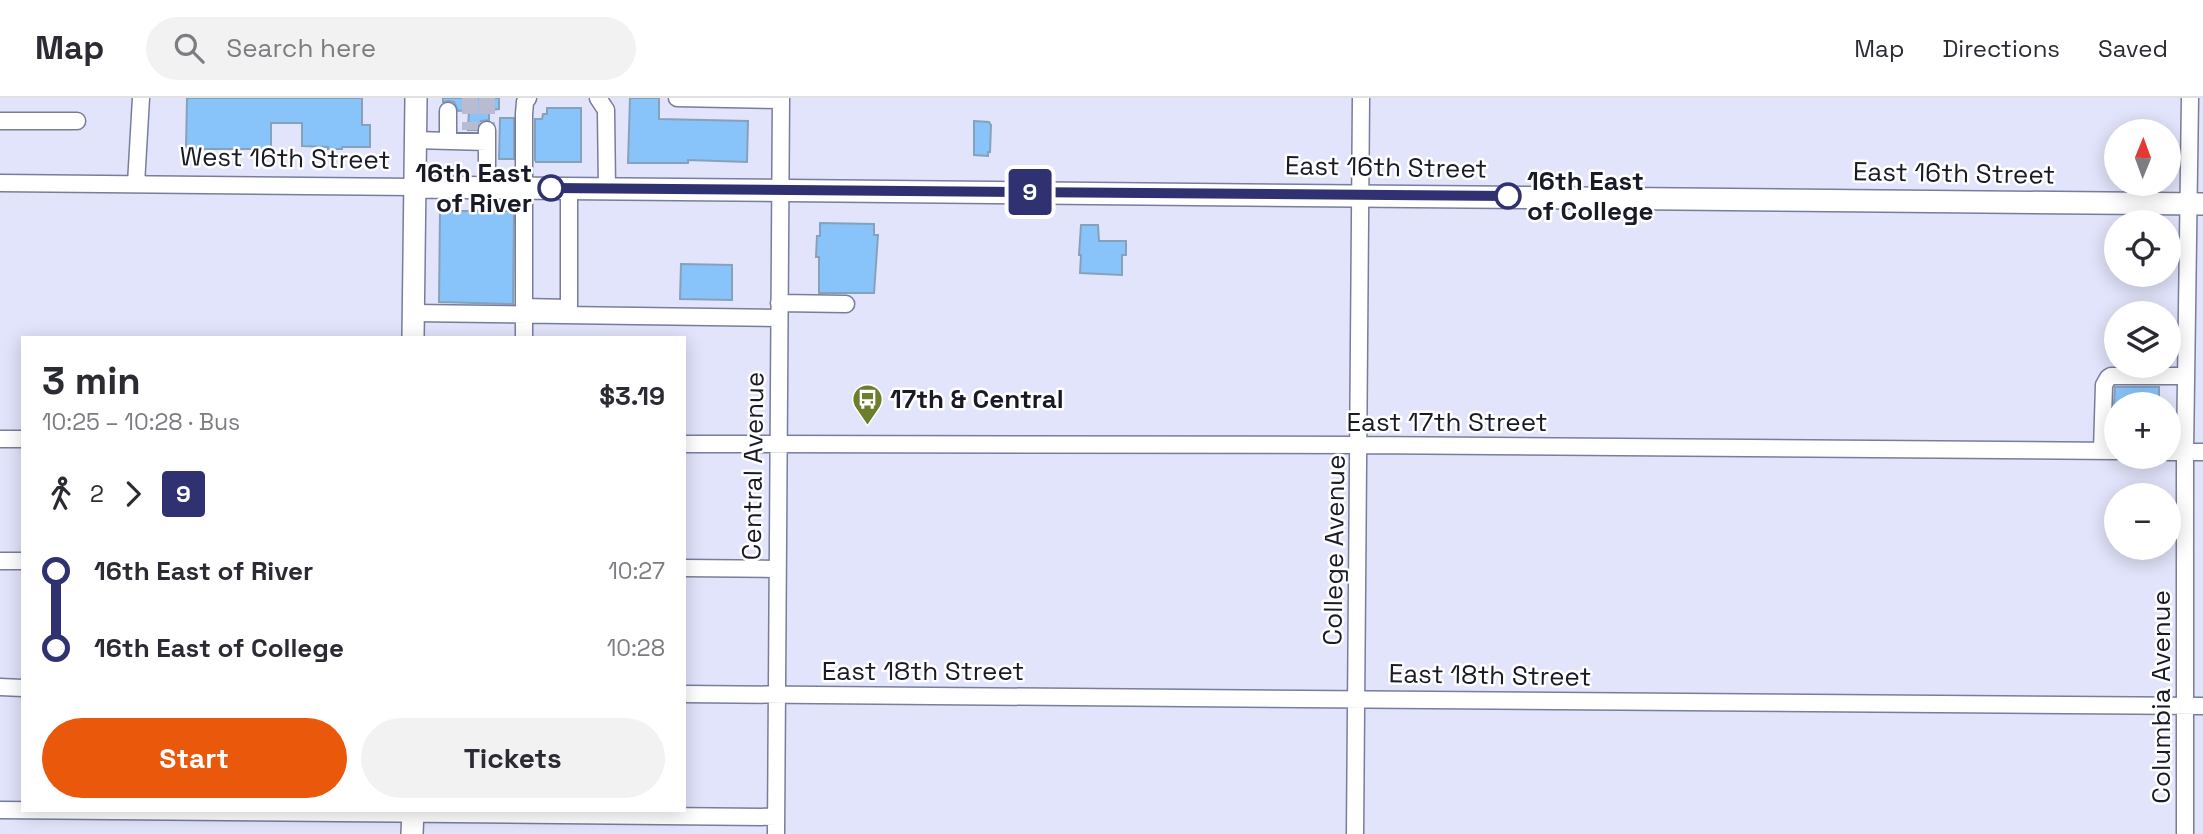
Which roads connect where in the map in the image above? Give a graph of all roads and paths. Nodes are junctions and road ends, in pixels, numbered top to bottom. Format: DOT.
graph roads {
  1 [pos="141,98"];
  2 [pos="416,98"];
  3 [pos="528,98"];
  4 [pos="598,98"];
  5 [pos="677,98"];
  6 [pos="1361,98"];
  7 [pos="2190,98"];
  8 [pos="781,99"];
  9 [pos="448,111"];
  10 [pos="0,121"];
  11 [pos="77,121"];
  12 [pos="415,140"];
  13 [pos="448,141"];
  14 [pos="0,183"];
  15 [pos="135,184"];
  16 [pos="414,187"];
  17 [pos="487,188"];
  18 [pos="524,188"];
  19 [pos="569,188"];
  20 [pos="607,189"];
  21 [pos="779,190"];
  22 [pos="1360,195"];
  23 [pos="2196,204"];
  24 [pos="846,304"];
  25 [pos="779,310"];
  26 [pos="524,311"];
  27 [pos="413,313"];
  28 [pos="413,336"];
  29 [pos="524,336"];
  30 [pos="2186,376"];
  31 [pos="2105,392"];
  32 [pos="0,439"];
  33 [pos="21,439"];
  34 [pos="686,444"];
  35 [pos="777,444"];
  36 [pos="1359,445"];
  37 [pos="2104,451"];
  38 [pos="2181,452"];
  39 [pos="2185,452"];
  40 [pos="2203,452"];
  41 [pos="0,561"];
  42 [pos="21,561"];
  43 [pos="686,568"];
  44 [pos="776,569"];
  45 [pos="0,687"];
  46 [pos="21,688"];
  47 [pos="686,694"];
  48 [pos="776,694"];
  49 [pos="1357,698"];
  50 [pos="2186,706"];
  51 [pos="2203,706"];
  52 [pos="0,810"];
  53 [pos="21,810"];
  54 [pos="92,812"];
  55 [pos="776,817"];
  56 [pos="412,819"];
  57 [pos="776,834"];
  58 [pos="1355,834"];
  59 [pos="2185,834"];
  1 -- 15 [label="street"];
  2 -- 12 [label="main road"];
  3 -- 18 [label="street"];
  4 -- 20 [label="street"];
  5 -- 8 [label="street"];
  6 -- 22 [label="street, College Avenue"];
  7 -- 23 [label="street, Columbia Avenue"];
  8 -- 21 [label="street, Central Avenue"];
  9 -- 13 [label="street"];
  10 -- 11 [label="street"];
  12 -- 13 [label="street"];
  12 -- 16 [label="main road"];
  13 -- 17 [label="street"];
  14 -- 15 [label="street, West 16th Street"];
  15 -- 16 [label="street, West 16th Street"];
  16 -- 17 [label="main road, West 16th Street"];
  16 -- 27 [label="main road"];
  17 -- 18 [label="main road, West 16th Street"];
  18 -- 19 [label="main road, West 16th Street"];
  18 -- 26 [label="street"];
  19 -- 20 [label="main road, West 16th Street"];
  19 -- 26 [label="street"];
  20 -- 21 [label="main road, West 16th Street"];
  21 -- 22 [label="main road, East 16th Street"];
  21 -- 25 [label="street, Central Avenue"];
  22 -- 23 [label="main road, East 16th Street"];
  22 -- 36 [label="street, College Avenue"];
  23 -- 30 [label="street, Columbia Avenue"];
  24 -- 25 [label="street"];
  25 -- 26 [label="street"];
  25 -- 35 [label="street, Central Avenue"];
  26 -- 27 [label="street"];
  26 -- 29 [label="street"];
  27 -- 28 [label="main road"];
  30 -- 31 [label="street"];
  30 -- 39 [label="street, Columbia Avenue"];
  32 -- 33 [label="street"];
  34 -- 35 [label="street, East 17th Street"];
  35 -- 36 [label="street, East 17th Street"];
  35 -- 44 [label="street, Central Avenue"];
  36 -- 37 [label="street, East 17th Street"];
  36 -- 49 [label="street, College Avenue"];
  38 -- 39 [label="street"];
  39 -- 40 [label="street"];
  39 -- 50 [label="street, Columbia Avenue"];
  41 -- 42 [label="street"];
  43 -- 44 [label="street"];
  44 -- 48 [label="street, Central Avenue"];
  45 -- 46 [label="street"];
  47 -- 48 [label="street, East 18th Street"];
  48 -- 49 [label="street, East 18th Street"];
  48 -- 55 [label="street, Central Avenue"];
  49 -- 50 [label="street, East 18th Street"];
  49 -- 58 [label="street, College Avenue"];
  50 -- 51 [label="street, East 18th Street"];
  50 -- 59 [label="street, Columbia Avenue"];
  52 -- 53 [label="street"];
  54 -- 56 [label="street"];
  55 -- 56 [label="street"];
  55 -- 57 [label="street, Central Avenue"];
}
